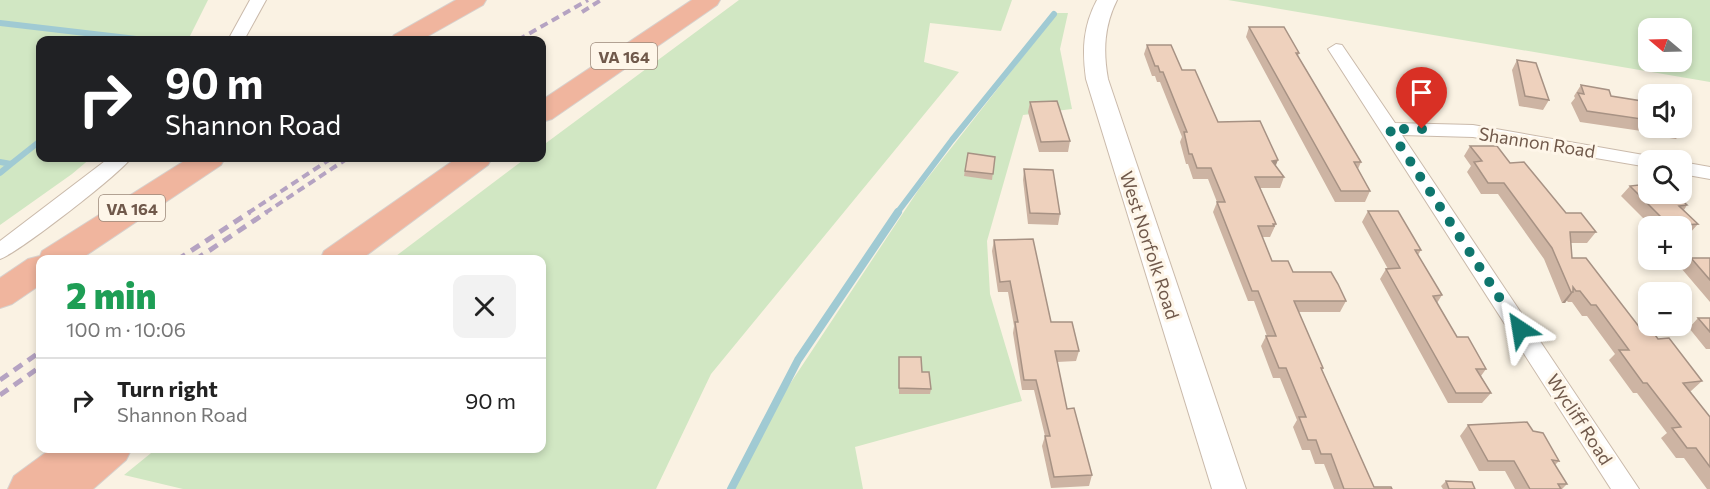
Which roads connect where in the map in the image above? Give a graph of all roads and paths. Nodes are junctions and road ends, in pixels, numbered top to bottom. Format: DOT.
graph roads {
  1 [pos="258,0"];
  2 [pos="474,0"];
  3 [pos="708,0"];
  4 [pos="1107,0"];
  5 [pos="238,36"];
  6 [pos="410,36"];
  7 [pos="1336,49"];
  8 [pos="546,110"];
  9 [pos="1389,129"];
  10 [pos="1638,159"];
  11 [pos="116,162"];
  12 [pos="204,162"];
  13 [pos="465,166"];
  14 [pos="1692,170"];
  15 [pos="1710,173"];
  16 [pos="0,251"];
  17 [pos="62,255"];
  18 [pos="343,255"];
  19 [pos="349,255"];
  20 [pos="36,271"];
  21 [pos="0,295"];
  22 [pos="76,453"];
  23 [pos="106,453"];
  24 [pos="29,489"];
  25 [pos="64,489"];
  26 [pos="1229,489"];
  27 [pos="1626,489"];
  1 -- 5 [label="street"];
  2 -- 6 [label="highway"];
  3 -- 8 [label="highway, VA 164"];
  4 -- 26 [label="street, West Norfolk Road"];
  7 -- 9 [label="street, Wycliff Road"];
  9 -- 10 [label="street, Shannon Road"];
  9 -- 27 [label="street, Wycliff Road"];
  11 -- 16 [label="street"];
  12 -- 17 [label="highway, VA 164"];
  13 -- 18 [label="highway"];
  13 -- 19 [label="highway"];
  14 -- 15 [label="street"];
  20 -- 21 [label="highway"];
  22 -- 24 [label="highway"];
  23 -- 25 [label="highway"];
}
